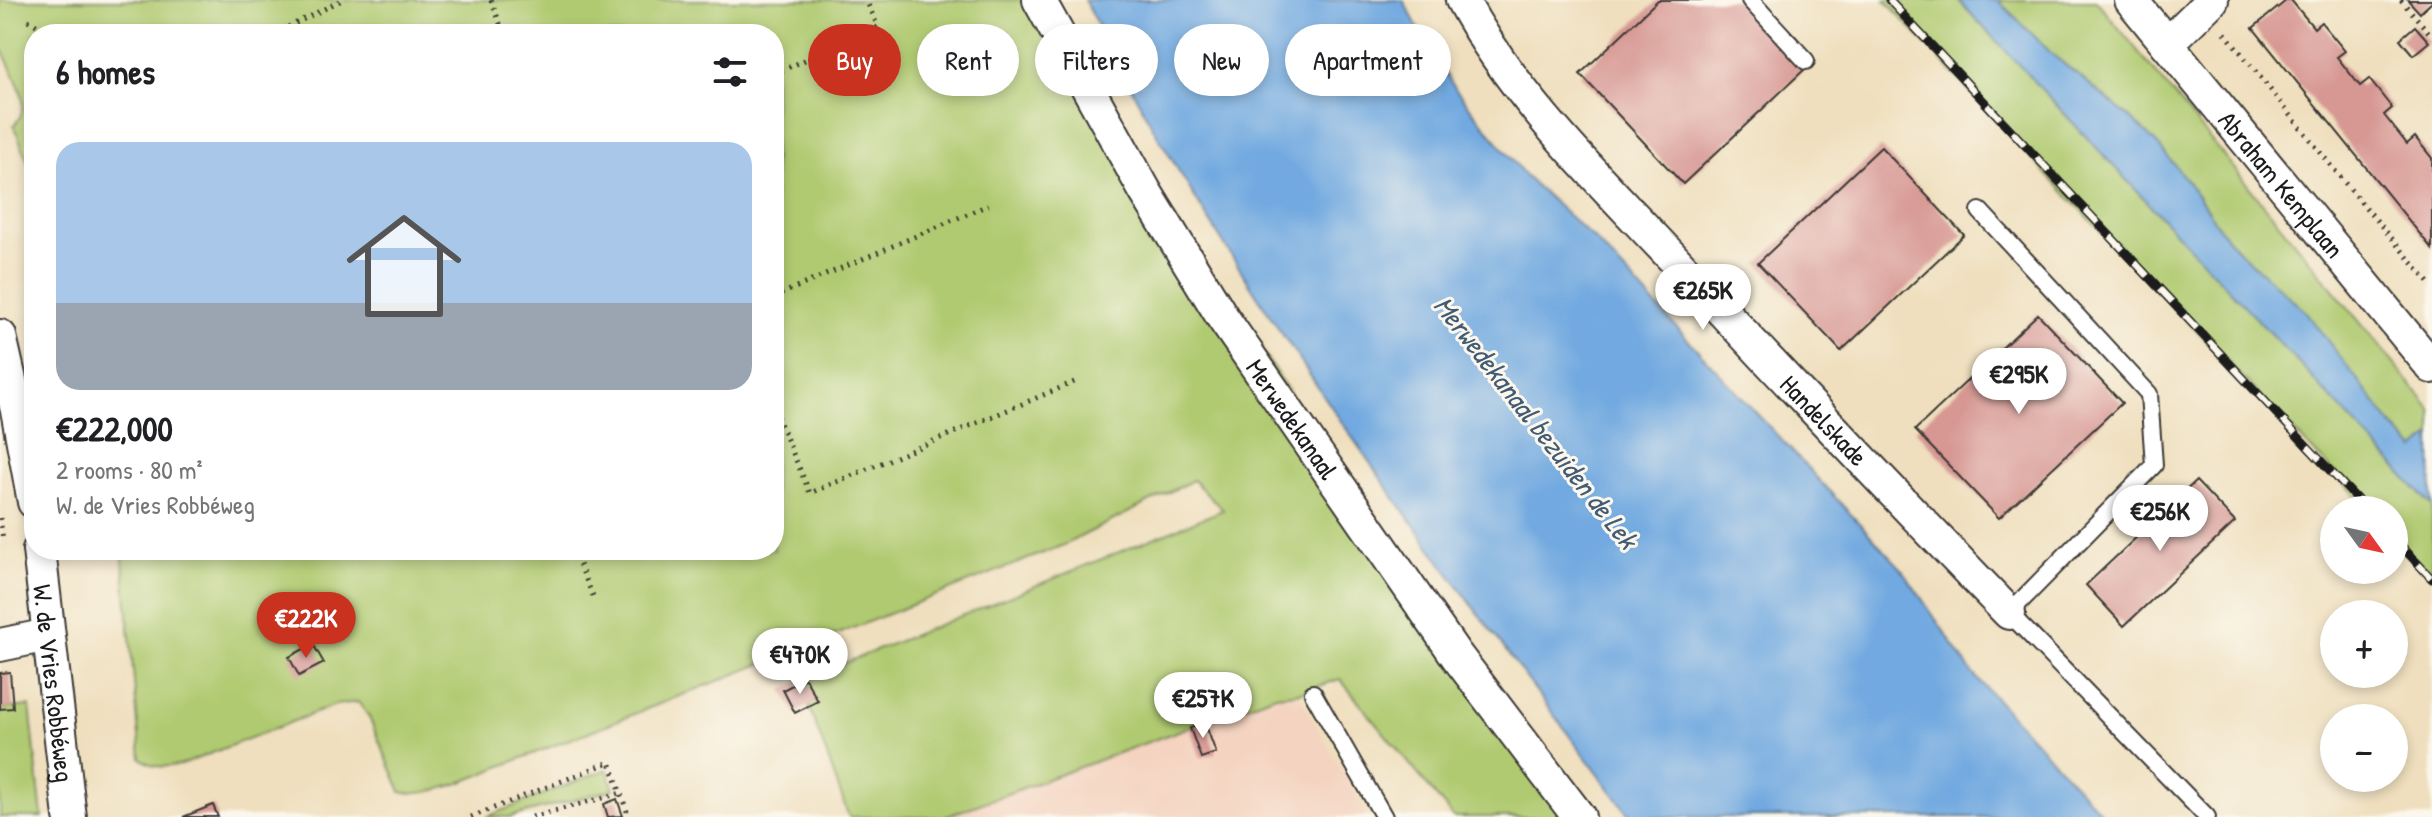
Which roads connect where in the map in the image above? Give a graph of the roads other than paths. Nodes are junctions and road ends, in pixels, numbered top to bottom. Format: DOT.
graph roads {
  1 [pos="1039,0"];
  2 [pos="1462,0"];
  3 [pos="1750,0"];
  4 [pos="2131,0"];
  5 [pos="2208,4"];
  6 [pos="2167,44"];
  7 [pos="1806,61"];
  8 [pos="1980,211"];
  9 [pos="1,341"];
  10 [pos="2432,367"];
  11 [pos="24,453"];
  12 [pos="40,560"];
  13 [pos="2009,613"];
  14 [pos="48,635"];
  15 [pos="0,645"];
  16 [pos="1313,693"];
  17 [pos="70,817"];
  18 [pos="1384,817"];
  19 [pos="1579,817"];
  20 [pos="2207,817"];
  1 -- 19 [label="street, Merwedekanaal"];
  2 -- 13 [label="street, Handelskade"];
  3 -- 7 [label="lane"];
  4 -- 6 [label="street, Abraham Kemplaan"];
  5 -- 6 [label="street"];
  6 -- 10 [label="street, Abraham Kemplaan"];
  8 -- 13 [label="lane"];
  9 -- 11 [label="street"];
  12 -- 14 [label="street, W. de Vries Robbéweg"];
  13 -- 20 [label="lane"];
  14 -- 15 [label="street"];
  14 -- 17 [label="street, W. de Vries Robbéweg"];
  16 -- 18 [label="lane"];
}
